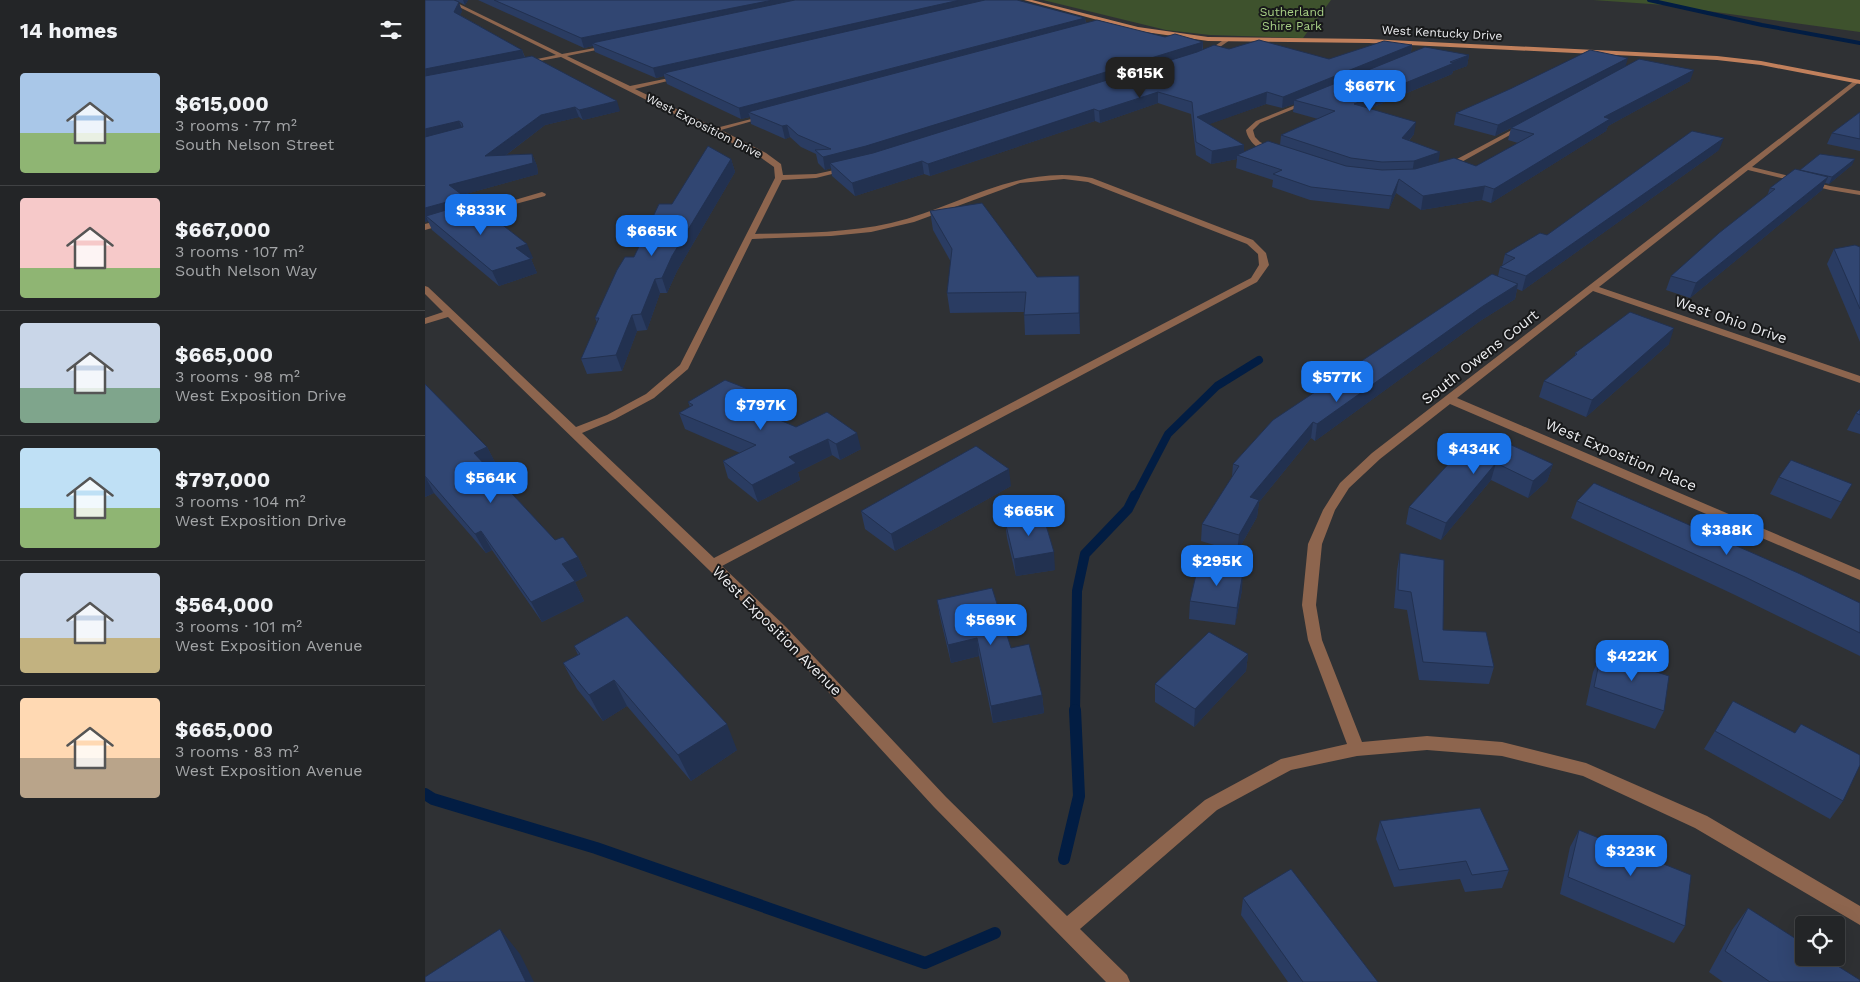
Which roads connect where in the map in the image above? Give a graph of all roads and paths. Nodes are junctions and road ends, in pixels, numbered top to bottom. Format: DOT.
graph roads {
  1 [pos="447,0"];
  2 [pos="1026,0"];
  3 [pos="1112,23"];
  4 [pos="1093,28"];
  5 [pos="1227,40"];
  6 [pos="613,45"];
  7 [pos="1629,53"];
  8 [pos="563,55"];
  9 [pos="1195,60"];
  10 [pos="517,65"];
  11 [pos="1635,65"];
  12 [pos="689,75"];
  13 [pos="1858,82"];
  14 [pos="631,88"];
  15 [pos="1322,96"];
  16 [pos="775,114"];
  17 [pos="1536,120"];
  18 [pos="715,130"];
  19 [pos="1281,154"];
  20 [pos="857,166"];
  21 [pos="1745,166"];
  22 [pos="1439,170"];
  23 [pos="779,178"];
  24 [pos="1860,193"];
  25 [pos="542,194"];
  26 [pos="461,217"];
  27 [pos="452,219"];
  28 [pos="425,227"];
  29 [pos="749,236"];
  30 [pos="1592,288"];
  31 [pos="425,289"];
  32 [pos="450,313"];
  33 [pos="425,321"];
  34 [pos="1860,380"];
  35 [pos="1451,400"];
  36 [pos="574,432"];
  37 [pos="712,565"];
  38 [pos="1860,575"];
  39 [pos="1357,749"];
  40 [pos="1860,916"];
  41 [pos="1066,929"];
  42 [pos="1120,982"];
  1 -- 8 [label="street, West Exposition Drive"];
  2 -- 3 [label="street, West Kentucky Drive"];
  3 -- 4 [label="street"];
  3 -- 5 [label="street, West Kentucky Drive"];
  5 -- 7 [label="street, West Kentucky Drive"];
  5 -- 9 [label="street"];
  6 -- 8 [label="street"];
  7 -- 11 [label="street"];
  7 -- 13 [label="street, West Kentucky Drive"];
  8 -- 10 [label="street"];
  8 -- 14 [label="street, West Exposition Drive"];
  12 -- 14 [label="street"];
  13 -- 21 [label="street, South Owens Court"];
  14 -- 18 [label="street, West Exposition Drive"];
  15 -- 19 [label="street"];
  16 -- 18 [label="street"];
  17 -- 22 [label="street"];
  18 -- 23 [label="street, West Exposition Drive"];
  20 -- 23 [label="street"];
  21 -- 24 [label="street"];
  21 -- 30 [label="street, South Owens Court"];
  23 -- 29 [label="street"];
  25 -- 26 [label="street"];
  27 -- 28 [label="street"];
  29 -- 36 [label="street"];
  29 -- 37 [label="street"];
  30 -- 34 [label="street, West Ohio Drive"];
  30 -- 35 [label="street, South Owens Court"];
  31 -- 32 [label="street, West Exposition Avenue"];
  32 -- 33 [label="street"];
  32 -- 36 [label="street, West Exposition Avenue"];
  35 -- 38 [label="street, West Exposition Place"];
  35 -- 39 [label="street, South Owens Court"];
  36 -- 37 [label="street, West Exposition Avenue"];
  37 -- 41 [label="street, West Exposition Avenue"];
  39 -- 40 [label="street"];
  39 -- 41 [label="street"];
  41 -- 42 [label="street, West Exposition Avenue"];
}
